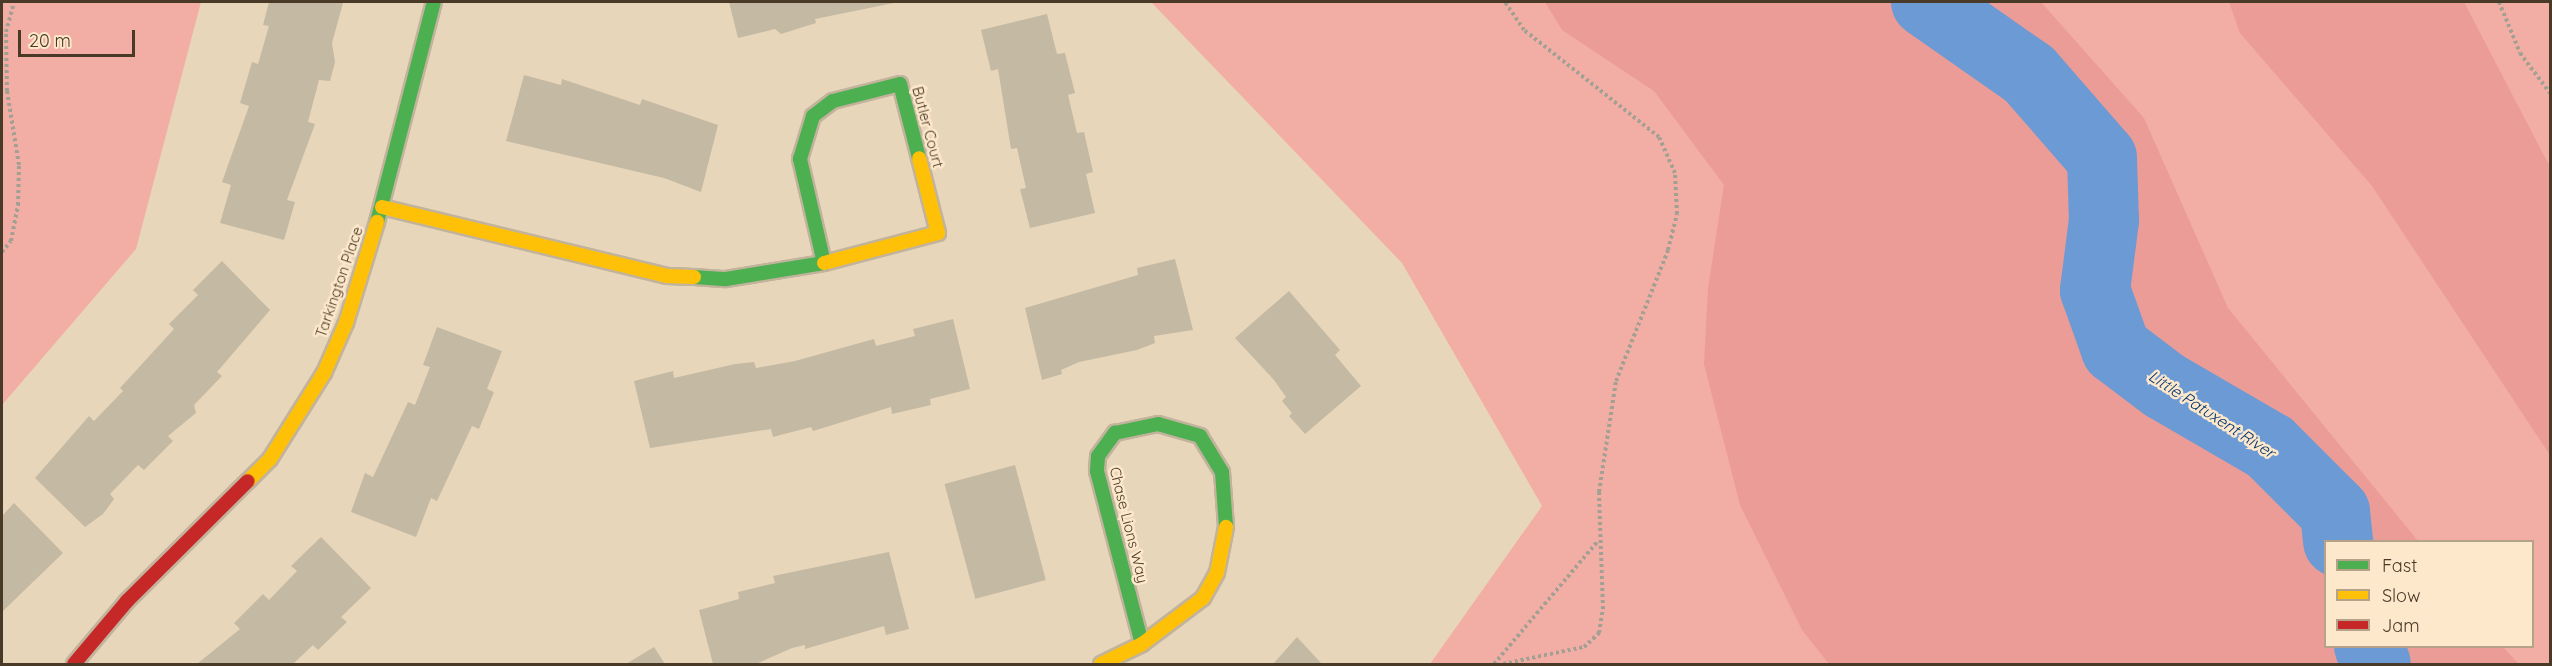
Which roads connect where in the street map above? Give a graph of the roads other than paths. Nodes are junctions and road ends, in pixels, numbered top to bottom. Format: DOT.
graph roads {
  1 [pos="434,2"];
  2 [pos="382,207"];
  3 [pos="824,263"];
  4 [pos="1142,644"];
  5 [pos="74,664"];
  6 [pos="1101,664"];
  1 -- 2 [label="street, Tarkington Place"];
  2 -- 3 [label="street, Butler Court"];
  2 -- 5 [label="street, Tarkington Place"];
  3 -- 3 [label="street, Butler Court"];
  4 -- 4 [label="street, Chase Lions Way"];
  4 -- 6 [label="street, Chase Lions Way"];
}
